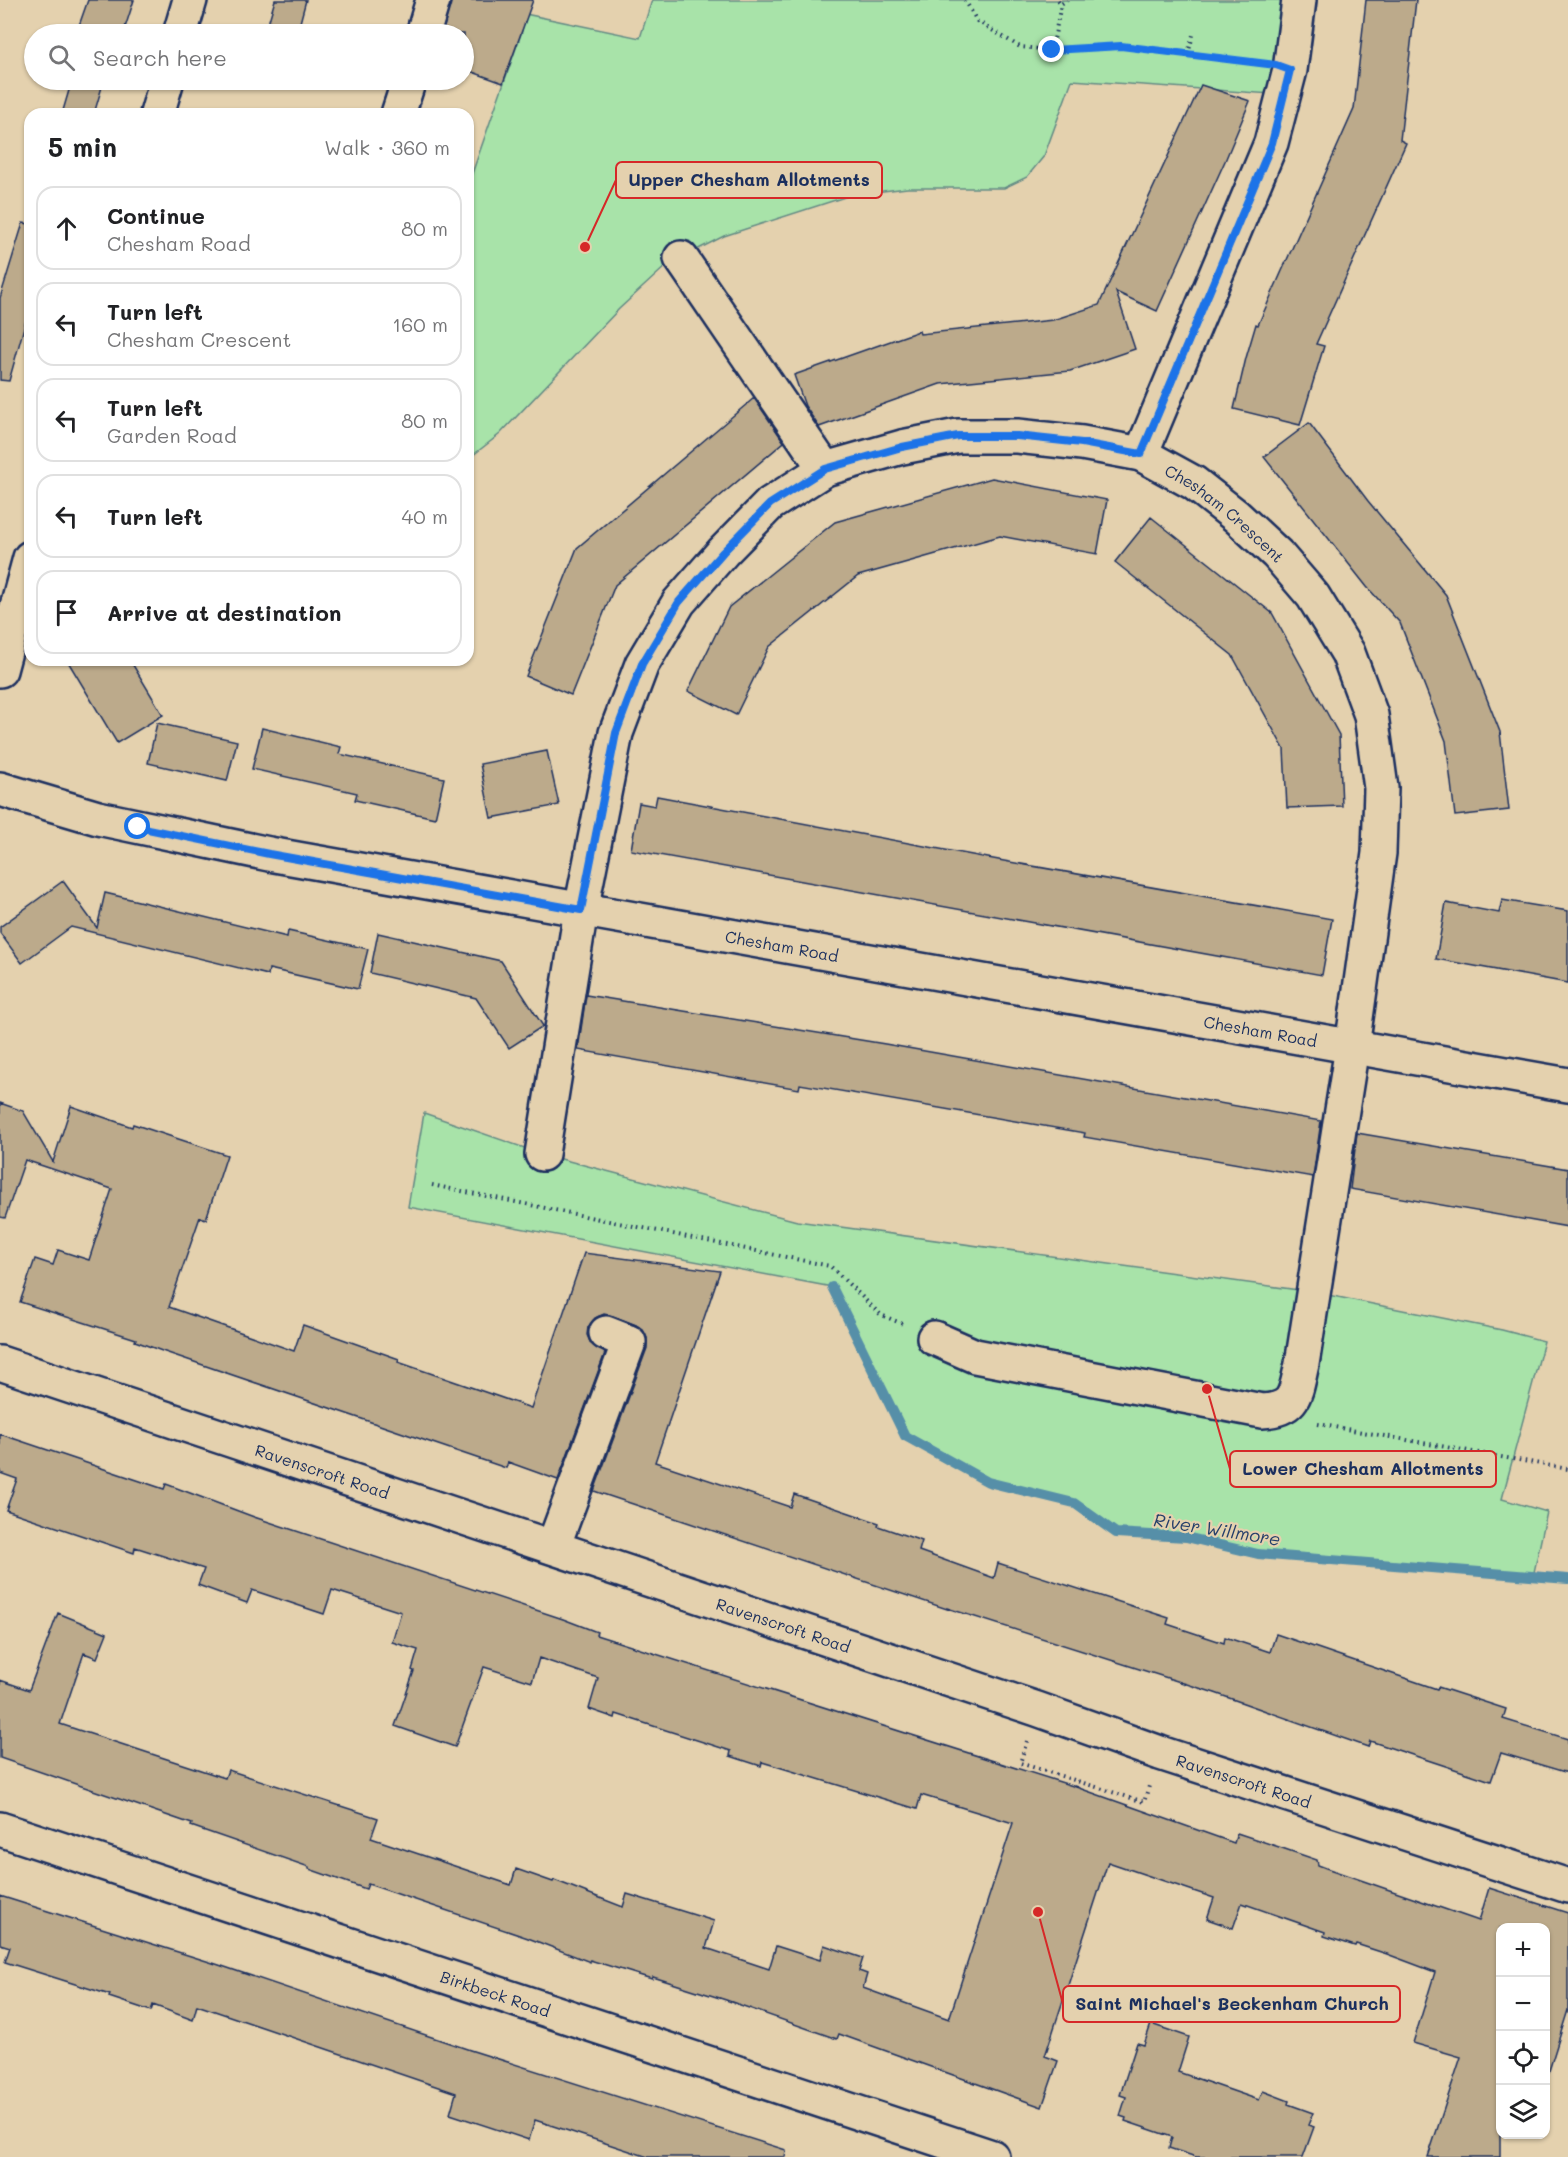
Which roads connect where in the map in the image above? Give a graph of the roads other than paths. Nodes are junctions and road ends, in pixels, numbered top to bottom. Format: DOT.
graph roads {
  1 [pos="190,0"];
  2 [pos="433,0"];
  3 [pos="1299,0"];
  4 [pos="183,24"];
  5 [pos="426,24"];
  6 [pos="164,90"];
  7 [pos="406,90"];
  8 [pos="159,108"];
  9 [pos="400,108"];
  10 [pos="681,258"];
  11 [pos="1141,454"];
  12 [pos="825,469"];
  13 [pos="24,580"];
  14 [pos="0,670"];
  15 [pos="0,789"];
  16 [pos="581,910"];
  17 [pos="1352,1047"];
  18 [pos="1568,1085"];
  19 [pos="542,1154"];
  20 [pos="606,1333"];
  21 [pos="934,1338"];
  22 [pos="0,1363"];
  23 [pos="553,1548"];
  24 [pos="0,1829"];
  25 [pos="1568,1886"];
  26 [pos="992,2157"];
  1 -- 4 [label="street"];
  2 -- 5 [label="street"];
  3 -- 11 [label="street"];
  6 -- 8 [label="street"];
  7 -- 9 [label="street"];
  10 -- 12 [label="street"];
  11 -- 12 [label="street, Chesham Crescent"];
  11 -- 17 [label="street, Chesham Crescent"];
  12 -- 16 [label="street, Chesham Crescent"];
  13 -- 14 [label="street"];
  15 -- 16 [label="street, Chesham Road"];
  16 -- 17 [label="street, Chesham Road"];
  16 -- 19 [label="street, Chesham Crescent"];
  17 -- 18 [label="street, Chesham Road"];
  17 -- 21 [label="street, Chesham Crescent"];
  20 -- 23 [label="street"];
  22 -- 23 [label="street, Ravenscroft Road"];
  23 -- 25 [label="street, Ravenscroft Road"];
  24 -- 26 [label="street, Birkbeck Road"];
}
